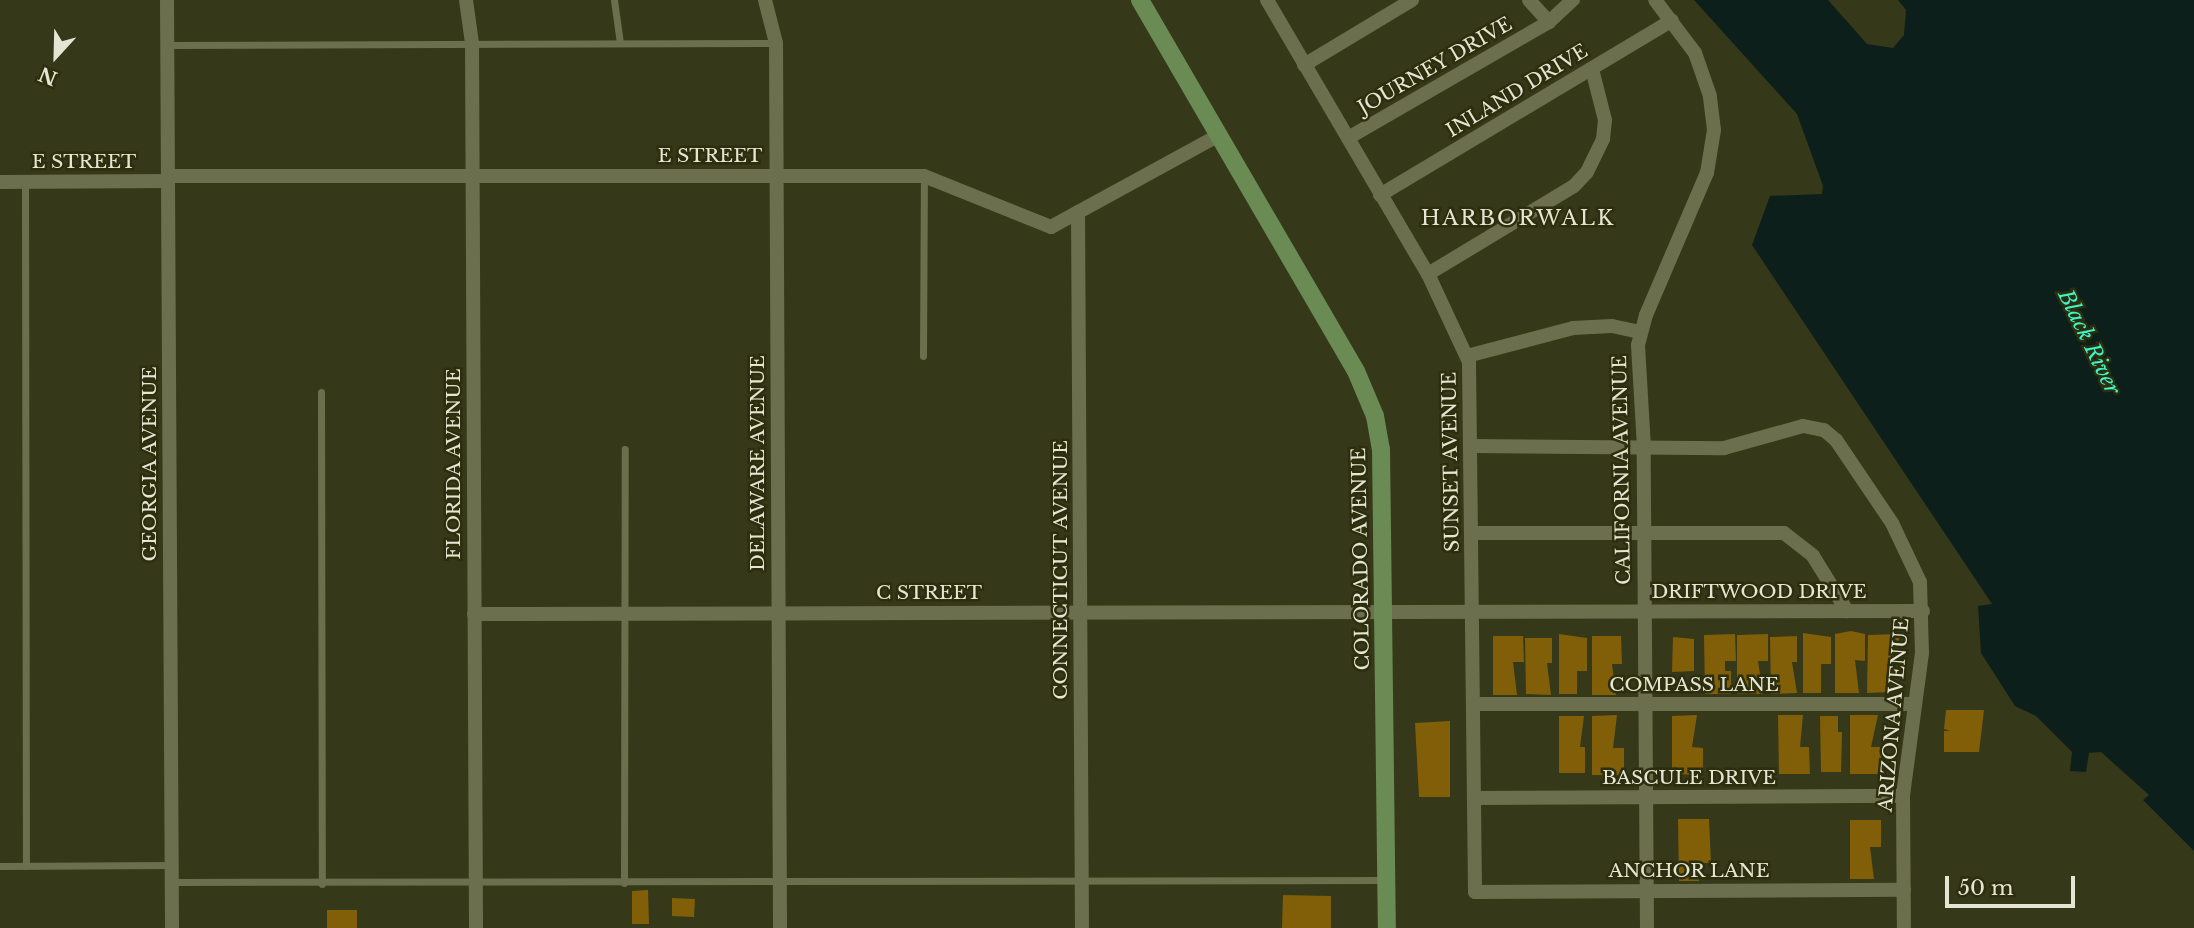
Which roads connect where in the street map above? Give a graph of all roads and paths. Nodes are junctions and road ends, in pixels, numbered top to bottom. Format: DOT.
graph roads {
  1 [pos="167,0"];
  2 [pos="466,0"];
  3 [pos="614,0"];
  4 [pos="765,0"];
  5 [pos="1140,0"];
  6 [pos="1267,0"];
  7 [pos="1412,0"];
  8 [pos="1529,0"];
  9 [pos="1573,0"];
  10 [pos="1655,0"];
  11 [pos="1672,20"];
  12 [pos="1549,22"];
  13 [pos="472,43"];
  14 [pos="620,43"];
  15 [pos="776,43"];
  16 [pos="167,45"];
  17 [pos="1304,65"];
  18 [pos="1592,69"];
  19 [pos="1219,135"];
  20 [pos="1348,138"];
  21 [pos="472,175"];
  22 [pos="777,175"];
  23 [pos="924,176"];
  24 [pos="168,178"];
  25 [pos="0,182"];
  26 [pos="25,182"];
  27 [pos="1380,195"];
  28 [pos="1078,212"];
  29 [pos="1428,274"];
  30 [pos="1640,332"];
  31 [pos="923,356"];
  32 [pos="1467,356"];
  33 [pos="321,392"];
  34 [pos="1472,446"];
  35 [pos="1644,447"];
  36 [pos="625,449"];
  37 [pos="1644,532"];
  38 [pos="1473,533"];
  39 [pos="1847,611"];
  40 [pos="1923,611"];
  41 [pos="778,612"];
  42 [pos="1474,612"];
  43 [pos="1645,612"];
  44 [pos="626,613"];
  45 [pos="1081,613"];
  46 [pos="1384,613"];
  47 [pos="474,614"];
  48 [pos="1475,704"];
  49 [pos="1646,704"];
  50 [pos="1914,704"];
  51 [pos="1903,796"];
  52 [pos="1475,797"];
  53 [pos="1646,798"];
  54 [pos="0,866"];
  55 [pos="26,866"];
  56 [pos="171,866"];
  57 [pos="1082,880"];
  58 [pos="1386,880"];
  59 [pos="780,881"];
  60 [pos="172,882"];
  61 [pos="624,883"];
  62 [pos="323,884"];
  63 [pos="476,884"];
  64 [pos="1904,890"];
  65 [pos="1647,891"];
  66 [pos="1475,892"];
  67 [pos="172,928"];
  68 [pos="476,928"];
  69 [pos="780,928"];
  70 [pos="1082,928"];
  71 [pos="1387,928"];
  72 [pos="1647,928"];
  73 [pos="1904,928"];
  1 -- 16 [label="street, GEORGIA AVENUE"];
  2 -- 13 [label="street, FLORIDA AVENUE"];
  3 -- 14 [label="lane"];
  4 -- 15 [label="street, DELAWARE AVENUE"];
  5 -- 19 [label="main road, COLORADO AVENUE"];
  6 -- 17 [label="street, SUNSET AVENUE"];
  7 -- 17 [label="street"];
  8 -- 12 [label="street"];
  9 -- 12 [label="street, JOURNEY DRIVE"];
  10 -- 11 [label="street, CALIFORNIA AVENUE"];
  11 -- 18 [label="street, INLAND DRIVE"];
  11 -- 30 [label="street, CALIFORNIA AVENUE"];
  12 -- 20 [label="street, JOURNEY DRIVE"];
  13 -- 14 [label="lane"];
  13 -- 16 [label="lane"];
  13 -- 21 [label="street, FLORIDA AVENUE"];
  14 -- 15 [label="lane"];
  15 -- 22 [label="street, DELAWARE AVENUE"];
  16 -- 24 [label="street, GEORGIA AVENUE"];
  17 -- 20 [label="street, SUNSET AVENUE"];
  18 -- 27 [label="street, INLAND DRIVE"];
  18 -- 29 [label="street"];
  19 -- 28 [label="street, E STREET"];
  19 -- 46 [label="main road, COLORADO AVENUE"];
  20 -- 27 [label="street, SUNSET AVENUE"];
  21 -- 22 [label="street, E STREET"];
  21 -- 24 [label="street, E STREET"];
  21 -- 47 [label="street, FLORIDA AVENUE"];
  22 -- 23 [label="street, E STREET"];
  22 -- 41 [label="street, DELAWARE AVENUE"];
  23 -- 28 [label="street, E STREET"];
  23 -- 31 [label="lane"];
  24 -- 26 [label="street, E STREET"];
  24 -- 56 [label="street, GEORGIA AVENUE"];
  25 -- 26 [label="street, E STREET"];
  26 -- 55 [label="lane"];
  27 -- 29 [label="street, SUNSET AVENUE"];
  28 -- 45 [label="street, CONNECTICUT AVENUE"];
  29 -- 32 [label="street, SUNSET AVENUE"];
  30 -- 32 [label="street"];
  30 -- 35 [label="street, CALIFORNIA AVENUE"];
  32 -- 34 [label="street, SUNSET AVENUE"];
  33 -- 62 [label="lane"];
  34 -- 35 [label="street"];
  34 -- 38 [label="street, SUNSET AVENUE"];
  35 -- 37 [label="street, CALIFORNIA AVENUE"];
  35 -- 40 [label="street, ARIZONA AVENUE"];
  36 -- 44 [label="lane"];
  37 -- 38 [label="street"];
  37 -- 39 [label="street"];
  37 -- 43 [label="street, CALIFORNIA AVENUE"];
  38 -- 42 [label="street, SUNSET AVENUE"];
  39 -- 40 [label="street, DRIFTWOOD DRIVE"];
  39 -- 43 [label="street, DRIFTWOOD DRIVE"];
  40 -- 50 [label="street, ARIZONA AVENUE"];
  41 -- 44 [label="street, C STREET"];
  41 -- 45 [label="street, C STREET"];
  41 -- 59 [label="street, DELAWARE AVENUE"];
  42 -- 43 [label="street, DRIFTWOOD DRIVE"];
  42 -- 46 [label="street, DRIFTWOOD DRIVE"];
  42 -- 48 [label="street, SUNSET AVENUE"];
  43 -- 49 [label="street, CALIFORNIA AVENUE"];
  44 -- 47 [label="street, C STREET"];
  44 -- 61 [label="lane"];
  45 -- 46 [label="street, C STREET"];
  45 -- 57 [label="street, CONNECTICUT AVENUE"];
  46 -- 58 [label="main road, COLORADO AVENUE"];
  47 -- 63 [label="street, FLORIDA AVENUE"];
  48 -- 49 [label="street, COMPASS LANE"];
  48 -- 52 [label="street, SUNSET AVENUE"];
  49 -- 50 [label="street, COMPASS LANE"];
  49 -- 53 [label="street, CALIFORNIA AVENUE"];
  50 -- 51 [label="street, ARIZONA AVENUE"];
  51 -- 53 [label="street, BASCULE DRIVE"];
  51 -- 64 [label="street, ARIZONA AVENUE"];
  52 -- 53 [label="street, BASCULE DRIVE"];
  52 -- 66 [label="street, SUNSET AVENUE"];
  53 -- 65 [label="street, CALIFORNIA AVENUE"];
  54 -- 55 [label="lane"];
  55 -- 56 [label="lane"];
  56 -- 60 [label="street, GEORGIA AVENUE"];
  57 -- 58 [label="lane"];
  57 -- 59 [label="lane"];
  57 -- 70 [label="street, CONNECTICUT AVENUE"];
  58 -- 71 [label="main road, COLORADO AVENUE"];
  59 -- 61 [label="lane"];
  59 -- 69 [label="street, DELAWARE AVENUE"];
  60 -- 62 [label="lane"];
  60 -- 67 [label="street, GEORGIA AVENUE"];
  61 -- 63 [label="lane"];
  62 -- 63 [label="lane"];
  63 -- 68 [label="street, FLORIDA AVENUE"];
  64 -- 65 [label="street, ANCHOR LANE"];
  64 -- 73 [label="street, ARIZONA AVENUE"];
  65 -- 66 [label="street, ANCHOR LANE"];
  65 -- 72 [label="street, CALIFORNIA AVENUE"];
}
